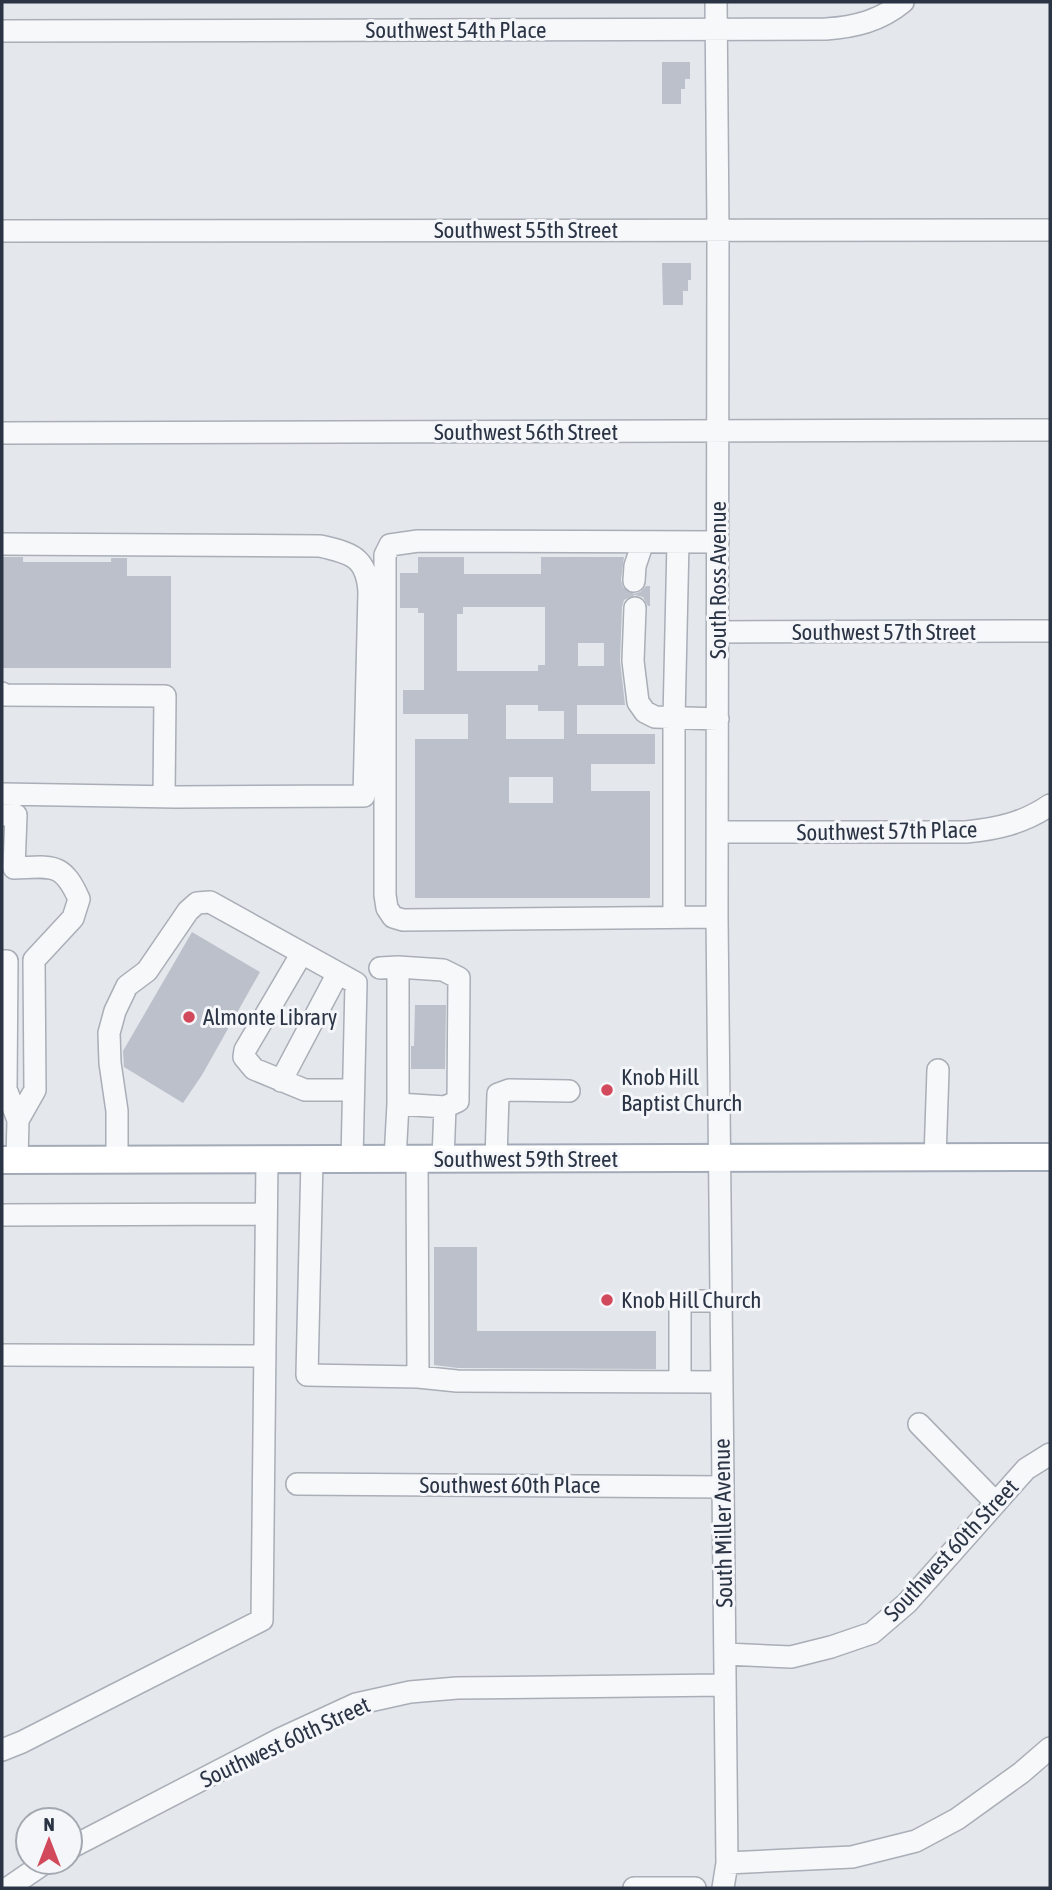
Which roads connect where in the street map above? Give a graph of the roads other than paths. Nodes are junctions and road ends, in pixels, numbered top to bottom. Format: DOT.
graph roads {
  1 [pos="716,2"];
  2 [pos="903,2"];
  3 [pos="716,29"];
  4 [pos="2,31"];
  5 [pos="718,230"];
  6 [pos="1050,230"];
  7 [pos="2,231"];
  8 [pos="1050,430"];
  9 [pos="717,431"];
  10 [pos="2,433"];
  11 [pos="643,542"];
  12 [pos="678,542"];
  13 [pos="718,542"];
  14 [pos="2,544"];
  15 [pos="634,581"];
  16 [pos="635,608"];
  17 [pos="1050,631"];
  18 [pos="718,632"];
  19 [pos="2,692"];
  20 [pos="674,719"];
  21 [pos="718,719"];
  22 [pos="2,794"];
  23 [pos="164,797"];
  24 [pos="1050,804"];
  25 [pos="2,815"];
  26 [pos="718,832"];
  27 [pos="8,869"];
  28 [pos="674,918"];
  29 [pos="717,918"];
  30 [pos="302,953"];
  31 [pos="34,960"];
  32 [pos="5,961"];
  33 [pos="338,973"];
  34 [pos="938,1070"];
  35 [pos="281,1081"];
  36 [pos="353,1090"];
  37 [pos="569,1091"];
  38 [pos="398,1104"];
  39 [pos="445,1107"];
  40 [pos="18,1120"];
  41 [pos="1050,1157"];
  42 [pos="719,1158"];
  43 [pos="935,1158"];
  44 [pos="267,1159"];
  45 [pos="312,1159"];
  46 [pos="419,1159"];
  47 [pos="496,1159"];
  48 [pos="10,1160"];
  49 [pos="117,1160"];
  50 [pos="352,1160"];
  51 [pos="266,1214"];
  52 [pos="2,1215"];
  53 [pos="721,1301"];
  54 [pos="2,1354"];
  55 [pos="265,1356"];
  56 [pos="418,1377"];
  57 [pos="680,1381"];
  58 [pos="722,1382"];
  59 [pos="919,1424"];
  60 [pos="1050,1454"];
  61 [pos="297,1484"];
  62 [pos="723,1487"];
  63 [pos="996,1503"];
  64 [pos="725,1654"];
  65 [pos="725,1685"];
  66 [pos="1050,1748"];
  67 [pos="2,1749"];
  68 [pos="84,1841"];
  69 [pos="727,1863"];
  70 [pos="26,1876"];
  71 [pos="8,1888"];
  72 [pos="634,1888"];
  73 [pos="695,1888"];
  74 [pos="723,1888"];
  1 -- 3 [label="street, South Ross Avenue"];
  2 -- 3 [label="street, Southwest 54th Place"];
  3 -- 4 [label="street, Southwest 54th Place"];
  3 -- 5 [label="street, South Ross Avenue"];
  5 -- 6 [label="street, Southwest 55th Street"];
  5 -- 7 [label="street, Southwest 55th Street"];
  5 -- 9 [label="street, South Ross Avenue"];
  8 -- 9 [label="street, Southwest 56th Street"];
  9 -- 10 [label="street, Southwest 56th Street"];
  9 -- 13 [label="street, South Ross Avenue"];
  11 -- 12 [label="street"];
  11 -- 15 [label="street"];
  11 -- 28 [label="street"];
  12 -- 13 [label="street"];
  12 -- 20 [label="street"];
  13 -- 18 [label="street, South Ross Avenue"];
  14 -- 23 [label="street"];
  16 -- 20 [label="street"];
  17 -- 18 [label="street, Southwest 57th Street"];
  18 -- 21 [label="street, South Ross Avenue"];
  19 -- 23 [label="street"];
  20 -- 21 [label="street"];
  20 -- 28 [label="street"];
  21 -- 26 [label="street, South Ross Avenue"];
  22 -- 23 [label="street"];
  24 -- 26 [label="street, Southwest 57th Place"];
  25 -- 27 [label="street"];
  26 -- 29 [label="street, South Ross Avenue"];
  27 -- 31 [label="street"];
  28 -- 29 [label="street"];
  29 -- 42 [label="street, South Ross Avenue"];
  30 -- 33 [label="street"];
  30 -- 35 [label="street"];
  30 -- 49 [label="street"];
  31 -- 32 [label="street"];
  31 -- 40 [label="street"];
  32 -- 40 [label="street"];
  33 -- 35 [label="street"];
  33 -- 36 [label="street"];
  34 -- 43 [label="street"];
  35 -- 36 [label="street"];
  36 -- 50 [label="street"];
  37 -- 47 [label="street"];
  38 -- 39 [label="street"];
  38 -- 39 [label="street"];
  38 -- 46 [label="street"];
  39 -- 46 [label="street"];
  40 -- 48 [label="street"];
  41 -- 43 [label="main road, Southwest 59th Street"];
  42 -- 43 [label="main road, Southwest 59th Street"];
  42 -- 47 [label="main road, Southwest 59th Street"];
  42 -- 53 [label="street, South Miller Avenue"];
  44 -- 45 [label="main road, Southwest 59th Street"];
  44 -- 49 [label="main road, Southwest 59th Street"];
  44 -- 51 [label="street"];
  45 -- 50 [label="main road, Southwest 59th Street"];
  45 -- 56 [label="street"];
  46 -- 47 [label="main road, Southwest 59th Street"];
  46 -- 50 [label="main road, Southwest 59th Street"];
  46 -- 56 [label="street"];
  48 -- 49 [label="main road, Southwest 59th Street"];
  51 -- 52 [label="street"];
  51 -- 55 [label="street"];
  53 -- 57 [label="street"];
  53 -- 58 [label="street, South Miller Avenue"];
  54 -- 55 [label="street"];
  55 -- 67 [label="street"];
  56 -- 57 [label="street"];
  57 -- 58 [label="street"];
  58 -- 62 [label="street, South Miller Avenue"];
  59 -- 63 [label="street"];
  60 -- 63 [label="street, Southwest 60th Street"];
  61 -- 62 [label="street, Southwest 60th Place"];
  62 -- 64 [label="street, South Miller Avenue"];
  63 -- 64 [label="street, Southwest 60th Street"];
  64 -- 65 [label="street, South Miller Avenue"];
  65 -- 68 [label="street, Southwest 60th Street"];
  65 -- 69 [label="street, South Miller Avenue"];
  66 -- 69 [label="street"];
  69 -- 74 [label="street, South Miller Avenue"];
  70 -- 71 [label="street"];
  72 -- 73 [label="street"];
}
